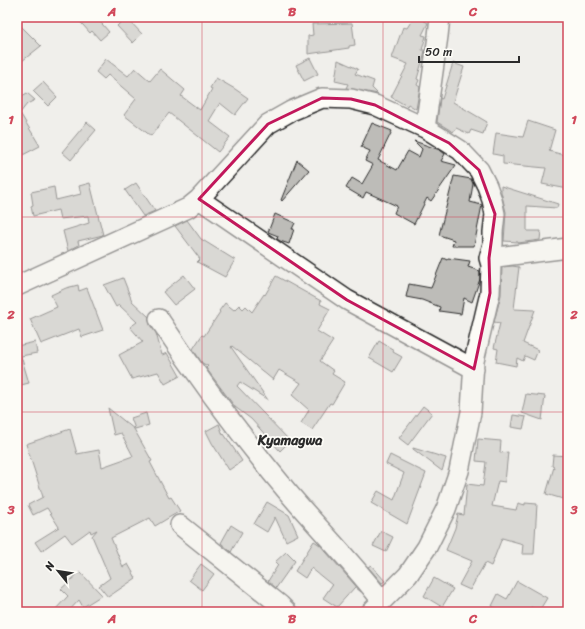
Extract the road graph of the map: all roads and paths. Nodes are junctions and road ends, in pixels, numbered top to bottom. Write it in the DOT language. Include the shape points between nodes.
graph roads {
  1 [pos="440,17"];
  2 [pos="425,128"];
  3 [pos="199,199"];
  4 [pos="568,248"];
  5 [pos="489,258"];
  6 [pos="17,286"];
  7 [pos="159,319"];
  8 [pos="474,369"];
  9 [pos="180,525"];
  10 [pos="377,606"];
  11 [pos="287,612"];
  1 -- 2 [label="street"];
  2 -- 3 [label="street" via="375,105 351,99 322,98 268,124"];
  2 -- 5 [label="street" via="460,150 479,170 495,214 492,232 494,244"];
  3 -- 6 [label="street" via="182,211"];
  3 -- 8 [label="street" via="347,300"];
  4 -- 5 [label="street"];
  5 -- 8 [label="street" via="490,293"];
  7 -- 10 [label="street" via="192,369 243,436 287,491 360,573"];
  8 -- 10 [label="street" via="471,412 459,471 446,509 411,570"];
  9 -- 11 [label="street"];
}
